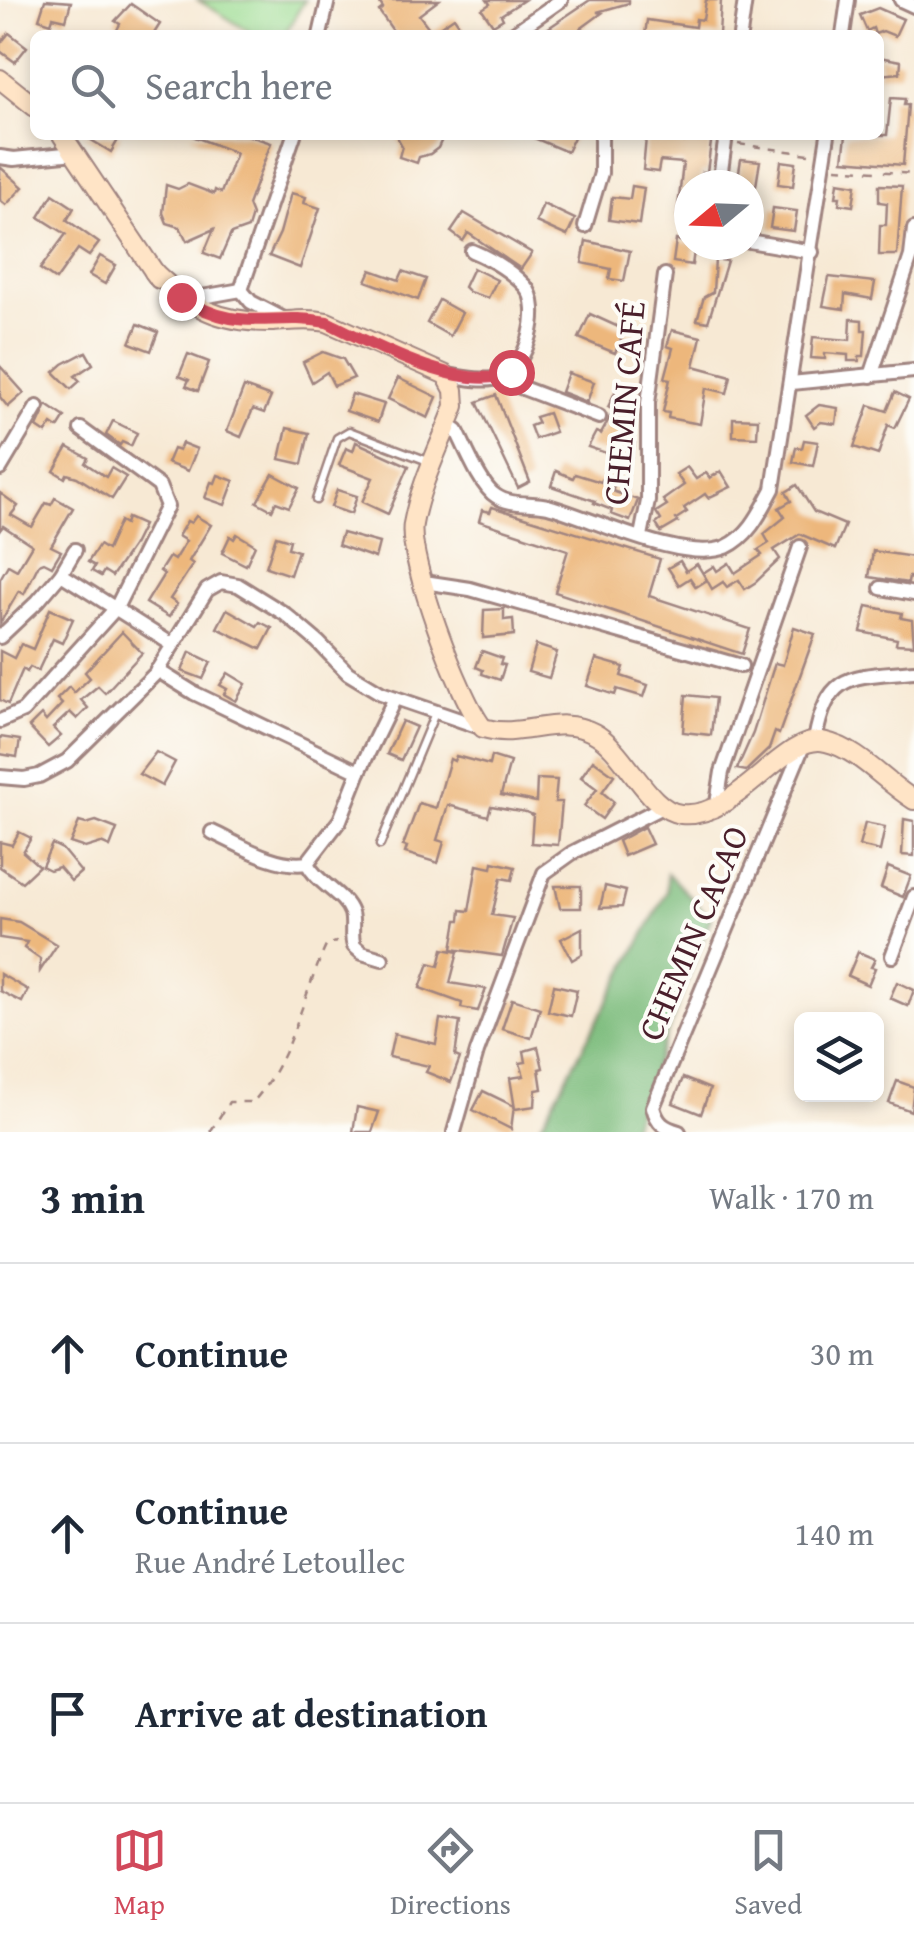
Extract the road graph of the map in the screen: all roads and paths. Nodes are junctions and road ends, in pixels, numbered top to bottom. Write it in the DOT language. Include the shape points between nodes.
graph roads {
  1 [pos="328,0"];
  2 [pos="561,0"];
  3 [pos="745,0"];
  4 [pos="848,0"];
  5 [pos="902,0"];
  6 [pos="914,6"];
  7 [pos="321,30"];
  8 [pos="518,30"];
  9 [pos="741,30"];
  10 [pos="844,30"];
  11 [pos="0,79"];
  12 [pos="30,103"];
  13 [pos="66,140"];
  14 [pos="292,140"];
  15 [pos="601,140"];
  16 [pos="726,140"];
  17 [pos="734,140"];
  18 [pos="827,140"];
  19 [pos="75,153"];
  20 [pos="0,156"];
  21 [pos="824,162"];
  22 [pos="722,170"];
  23 [pos="914,174"];
  24 [pos="585,226"];
  25 [pos="914,229"];
  26 [pos="764,244"];
  27 [pos="472,251"];
  28 [pos="812,252"];
  29 [pos="154,272"];
  30 [pos="665,275"];
  31 [pos="241,290"];
  32 [pos="216,294"];
  33 [pos="181,297"];
  34 [pos="251,302"];
  35 [pos="288,321"];
  36 [pos="224,322"];
  37 [pos="914,371"];
  38 [pos="446,375"];
  39 [pos="871,376"];
  40 [pos="499,378"];
  41 [pos="792,383"];
  42 [pos="37,407"];
  43 [pos="598,417"];
  44 [pos="448,425"];
  45 [pos="81,429"];
  46 [pos="434,463"];
  47 [pos="0,469"];
  48 [pos="316,500"];
  49 [pos="640,536"];
  50 [pos="800,546"];
  51 [pos="75,550"];
  52 [pos="61,574"];
  53 [pos="424,582"];
  54 [pos="882,588"];
  55 [pos="914,594"];
  56 [pos="116,608"];
  57 [pos="0,637"];
  58 [pos="173,645"];
  59 [pos="741,666"];
  60 [pos="157,670"];
  61 [pos="914,671"];
  62 [pos="395,698"];
  63 [pos="436,710"];
  64 [pos="0,720"];
  65 [pos="483,728"];
  66 [pos="809,743"];
  67 [pos="358,772"];
  68 [pos="0,777"];
  69 [pos="914,800"];
  70 [pos="662,806"];
  71 [pos="716,809"];
  72 [pos="212,832"];
  73 [pos="380,845"];
  74 [pos="307,862"];
  75 [pos="914,897"];
  76 [pos="351,934"];
  77 [pos="892,956"];
  78 [pos="382,958"];
  79 [pos="210,1132"];
  80 [pos="454,1132"];
  81 [pos="679,1132"];
  1 -- 7 [label="street"];
  2 -- 8 [label="street"];
  3 -- 9 [label="street"];
  4 -- 10 [label="street"];
  5 -- 6 [label="street"];
  11 -- 12 [label="main road"];
  13 -- 19 [label="main road"];
  14 -- 31 [label="street"];
  15 -- 24 [label="street" via="600,173"];
  16 -- 22 [label="street"];
  17 -- 21 [label="path"];
  18 -- 21 [label="street, CHEMIN CAFÉ"];
  19 -- 20 [label="street"];
  19 -- 29 [label="main road"];
  21 -- 23 [label="path"];
  21 -- 28 [label="street, CHEMIN CAFÉ"];
  25 -- 39 [label="street"];
  26 -- 28 [label="street"];
  27 -- 40 [label="street" via="527,287 533,305 520,360"];
  28 -- 41 [label="street, CHEMIN CAFÉ"];
  29 -- 33 [label="main road"];
  29 -- 36 [label="main road" via="194,318"];
  30 -- 49 [label="street, CHEMIN CAFÉ"];
  31 -- 32 [label="street"];
  31 -- 34 [label="street"];
  32 -- 33 [label="street"];
  32 -- 36 [label="street"];
  33 -- 36 [label="main road"];
  34 -- 35 [label="street"];
  34 -- 36 [label="street" via="250,313"];
  35 -- 36 [label="main road" via="252,333"];
  35 -- 38 [label="main road" via="327,322"];
  37 -- 39 [label="street"];
  38 -- 40 [label="street"];
  38 -- 44 [label="main road" via="454,390"];
  39 -- 41 [label="street"];
  40 -- 43 [label="street"];
  41 -- 49 [label="street, CHEMIN CAFÉ" via="773,489 750,529 707,551"];
  42 -- 47 [label="street"];
  44 -- 46 [label="main road"];
  44 -- 49 [label="street, CHEMIN CAFÉ" via="494,496"];
  45 -- 56 [label="street" via="166,497 165,515"];
  46 -- 48 [label="lane" via="342,432"];
  46 -- 53 [label="main road" via="412,525"];
  50 -- 71 [label="street" via="722,772"];
  51 -- 52 [label="street"];
  52 -- 56 [label="street"];
  52 -- 57 [label="street"];
  53 -- 59 [label="street" via="470,589"];
  53 -- 65 [label="main road" via="461,692"];
  54 -- 55 [label="street"];
  56 -- 58 [label="street"];
  56 -- 64 [label="street" via="23,711"];
  58 -- 60 [label="street"];
  58 -- 62 [label="street" via="207,590 229,582 285,614 348,674"];
  60 -- 67 [label="street"];
  60 -- 68 [label="street" via="67,761 40,776"];
  61 -- 66 [label="street" via="835,686"];
  62 -- 63 [label="street"];
  62 -- 67 [label="street"];
  63 -- 65 [label="street"];
  63 -- 73 [label="lane"];
  65 -- 70 [label="main road" via="522,733 562,724 592,732"];
  66 -- 69 [label="main road" via="828,742 851,753"];
  66 -- 71 [label="main road"];
  66 -- 81 [label="street, CHEMIN CACAO" via="653,1107 656,1120"];
  67 -- 74 [label="street" via="340,820"];
  70 -- 71 [label="main road" via="677,814"];
  70 -- 80 [label="street" via="544,873"];
  72 -- 74 [label="street" via="274,859"];
  74 -- 76 [label="street" via="351,912"];
  75 -- 77 [label="street"];
  76 -- 78 [label="street" via="362,954"];
  76 -- 79 [label="path" via="327,944 260,1094 252,1102 228,1102"];
}
